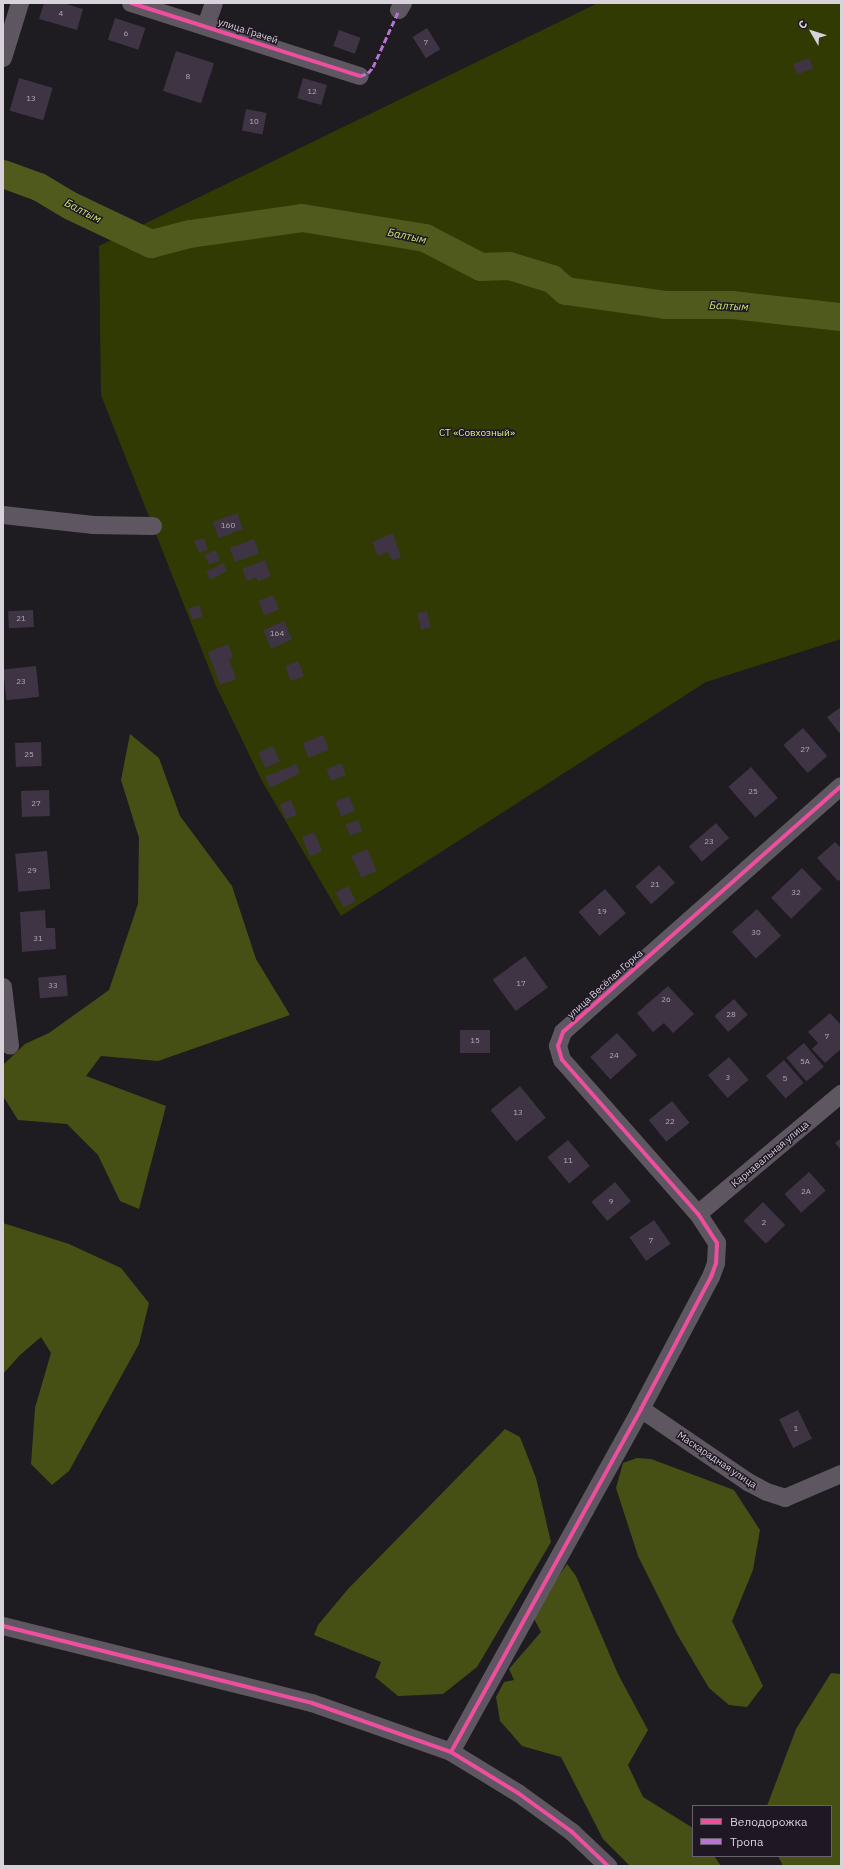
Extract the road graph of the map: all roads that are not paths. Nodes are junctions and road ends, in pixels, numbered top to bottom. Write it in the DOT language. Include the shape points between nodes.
graph roads {
  1 [pos="20,3"];
  2 [pos="131,3"];
  3 [pos="214,3"];
  4 [pos="206,26"];
  5 [pos="3,58"];
  6 [pos="360,76"];
  7 [pos="3,515"];
  8 [pos="153,526"];
  9 [pos="841,786"];
  10 [pos="3,987"];
  11 [pos="10,1046"];
  12 [pos="841,1094"];
  13 [pos="698,1214"];
  14 [pos="641,1409"];
  15 [pos="841,1474"];
  16 [pos="3,1626"];
  17 [pos="451,1752"];
  18 [pos="608,1866"];
  1 -- 5 [label="street"];
  2 -- 4 [label="street, улица Грачей"];
  3 -- 4 [label="street"];
  4 -- 6 [label="street, улица Грачей"];
  7 -- 8 [label="street" via="93,525"];
  9 -- 13 [label="street, улица Весёлая Горка" via="563,1032 558,1046 562,1060"];
  10 -- 11 [label="street"];
  12 -- 13 [label="street, Карнавальная улица"];
  13 -- 14 [label="street, улица Весёлая Горка" via="717,1243 716,1262 711,1277"];
  14 -- 15 [label="street, Маскарадная улица" via="748,1482 785,1498"];
  14 -- 17 [label="street"];
  16 -- 17 [label="street" via="312,1703"];
  17 -- 18 [label="street" via="518,1793 572,1832"];
}
